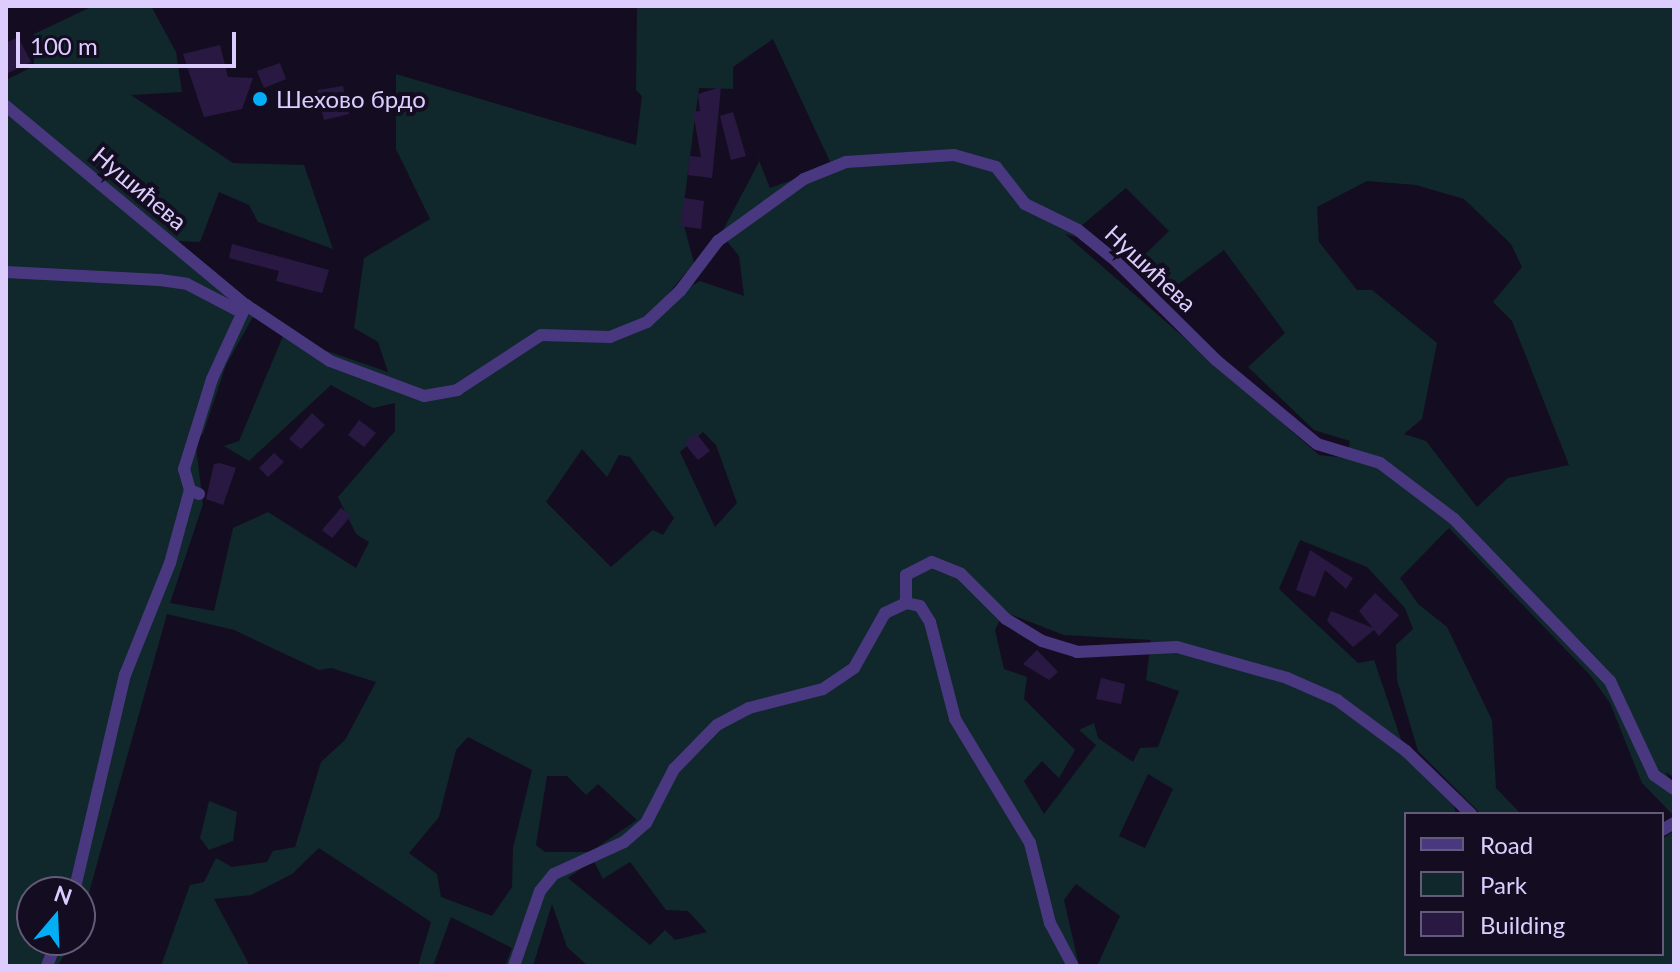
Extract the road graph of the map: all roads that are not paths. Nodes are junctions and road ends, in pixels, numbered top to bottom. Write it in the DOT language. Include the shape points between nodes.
graph roads {
  1 [pos="6,106"];
  2 [pos="6,272"];
  3 [pos="246,305"];
  4 [pos="906,603"];
  5 [pos="1674,789"];
  6 [pos="1469,812"];
  7 [pos="78,876"];
  8 [pos="514,966"];
  9 [pos="1073,966"];
  1 -- 3 [label="street, Нушићева"];
  2 -- 3 [label="street" via="160,280 187,284 235,309"];
  3 -- 5 [label="street, Нушићева" via="330,361 413,394 439,395 457,390 541,335 610,337 647,322 680,291 718,241 804,179 846,162 954,155 983,163 1005,175 1025,204 1078,230 1116,261 1216,360 1317,444 1380,463 1454,519 1610,681 1654,775"];
  3 -- 7 [label="street" via="195,429 184,469 195,492 125,675"];
  4 -- 6 [label="street" via="906,575 932,562 961,574 1006,619 1042,641 1077,652 1177,647 1287,678 1337,700 1406,751"];
  4 -- 8 [label="street" via="885,613 854,668 823,689 749,708 717,725 674,769 646,823 624,842 554,874 540,891"];
  4 -- 9 [label="street" via="920,606 930,622 955,719 1030,843 1050,923"];
}
